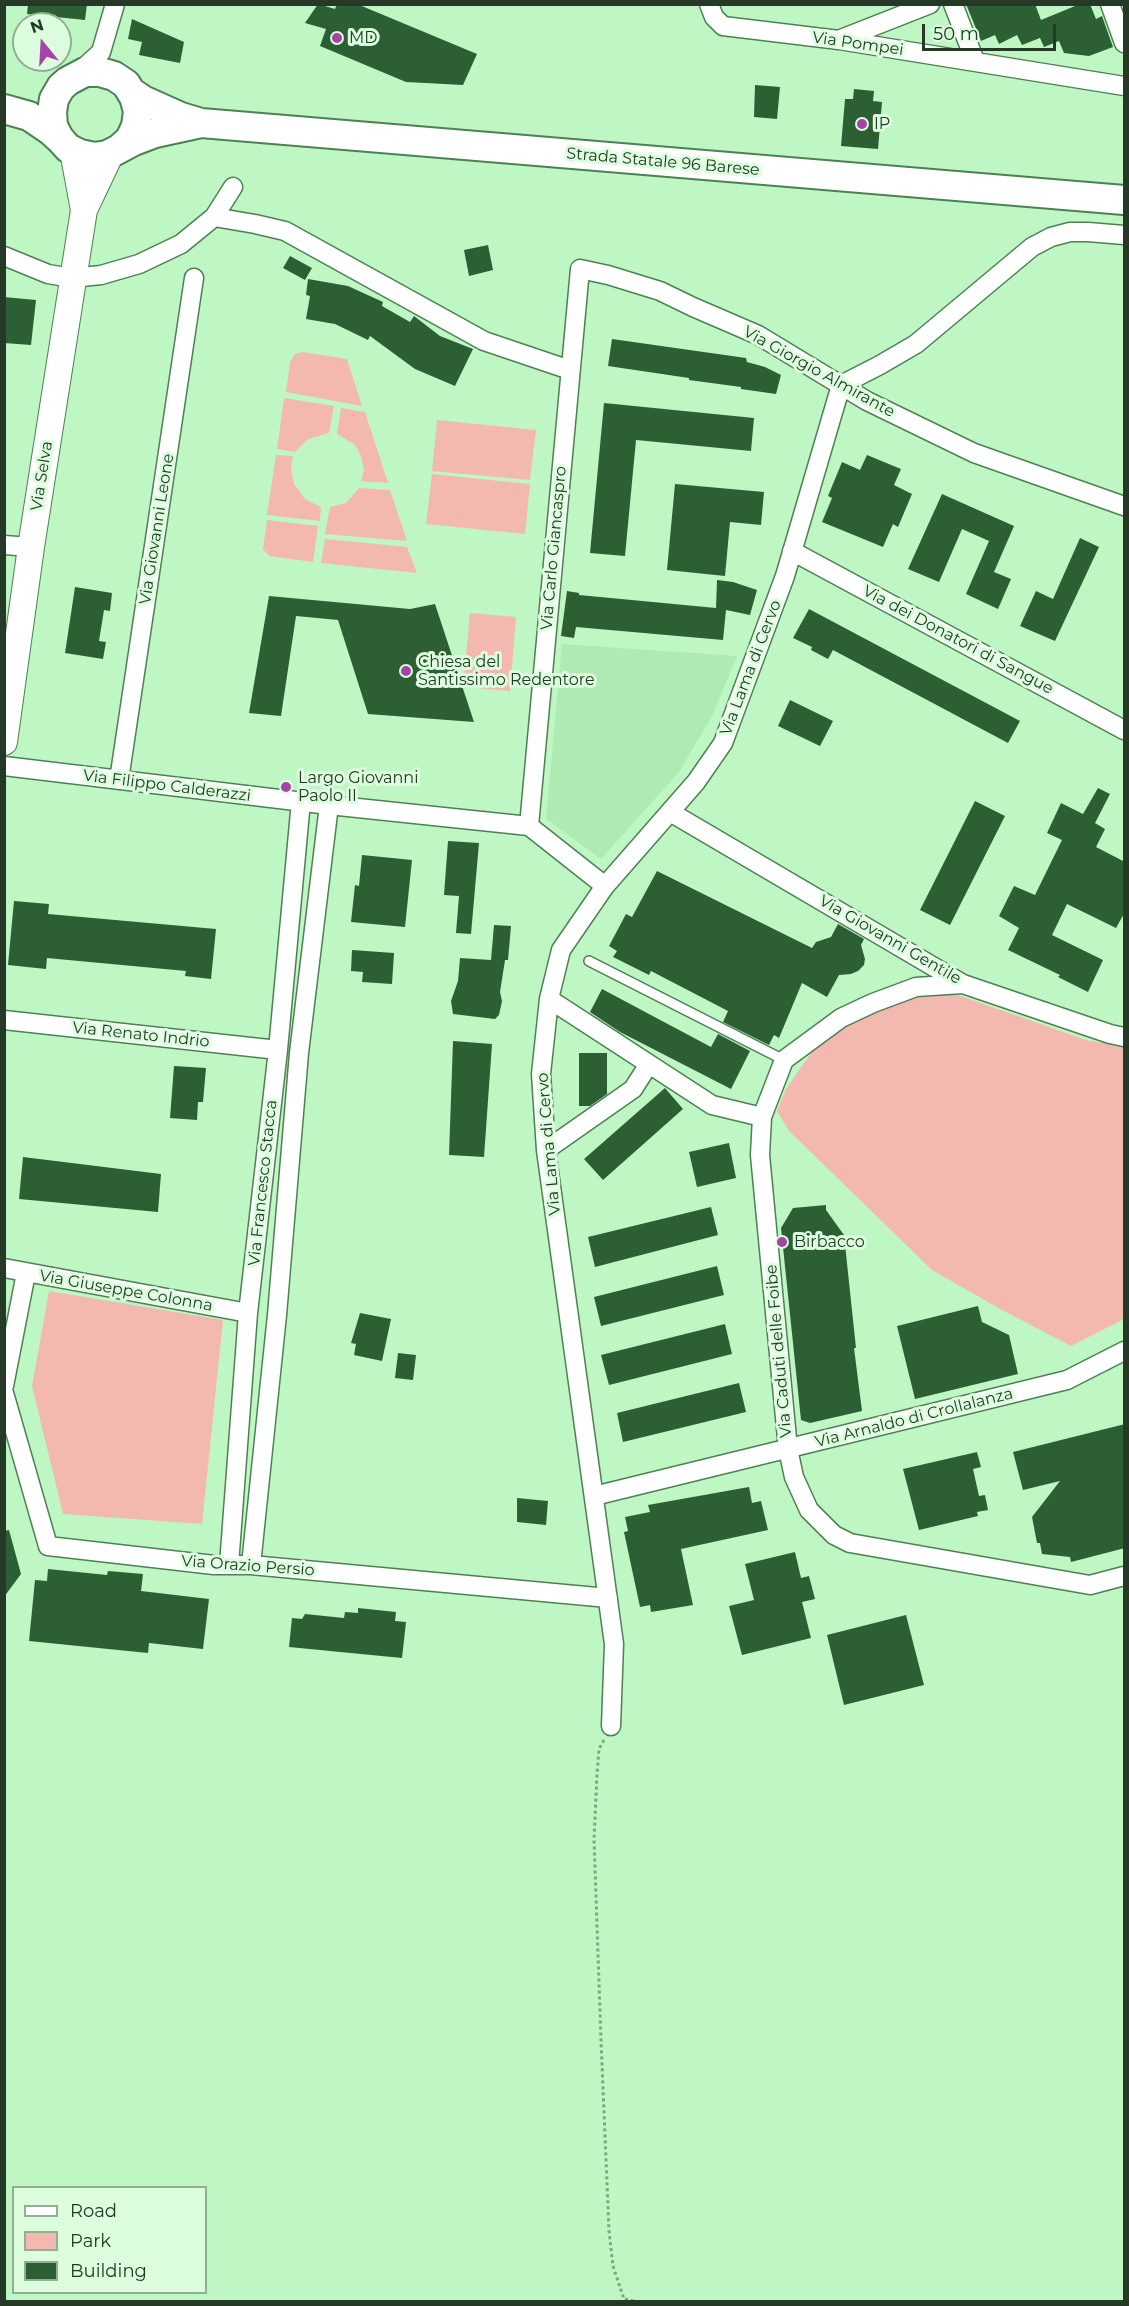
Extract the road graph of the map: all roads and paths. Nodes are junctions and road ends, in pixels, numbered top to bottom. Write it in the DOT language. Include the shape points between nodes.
graph roads {
  1 [pos="710,4"];
  2 [pos="930,4"];
  3 [pos="953,4"];
  4 [pos="1110,4"];
  5 [pos="114,11"];
  6 [pos="839,40"];
  7 [pos="1125,43"];
  8 [pos="975,62"];
  9 [pos="65,84"];
  10 [pos="1125,86"];
  11 [pos="130,90"];
  12 [pos="4,102"];
  13 [pos="4,109"];
  14 [pos="201,123"];
  15 [pos="67,145"];
  16 [pos="115,151"];
  17 [pos="233,187"];
  18 [pos="1125,200"];
  19 [pos="84,210"];
  20 [pos="214,217"];
  21 [pos="1125,235"];
  22 [pos="4,256"];
  23 [pos="580,269"];
  24 [pos="72,278"];
  25 [pos="194,278"];
  26 [pos="570,370"];
  27 [pos="841,385"];
  28 [pos="1125,506"];
  29 [pos="4,544"];
  30 [pos="31,547"];
  31 [pos="792,551"];
  32 [pos="1125,730"];
  33 [pos="4,742"];
  34 [pos="4,766"];
  35 [pos="119,780"];
  36 [pos="301,801"];
  37 [pos="329,805"];
  38 [pos="670,812"];
  39 [pos="529,826"];
  40 [pos="605,886"];
  41 [pos="589,961"];
  42 [pos="963,984"];
  43 [pos="549,999"];
  44 [pos="4,1020"];
  45 [pos="1125,1037"];
  46 [pos="278,1050"];
  47 [pos="784,1060"];
  48 [pos="649,1064"];
  49 [pos="762,1117"];
  50 [pos="546,1150"];
  51 [pos="4,1268"];
  52 [pos="26,1273"];
  53 [pos="248,1313"];
  54 [pos="1125,1351"];
  55 [pos="4,1386"];
  56 [pos="4,1393"];
  57 [pos="788,1449"];
  58 [pos="594,1496"];
  59 [pos="229,1565"];
  60 [pos="251,1565"];
  61 [pos="1125,1576"];
  62 [pos="608,1598"];
  63 [pos="611,1726"];
  64 [pos="625,2300"];
  65 [pos="638,2301"];
  1 -- 6 [label="street, Via Pompei" via="714,17 723,26"];
  2 -- 6 [label="street"];
  3 -- 8 [label="street"];
  4 -- 7 [label="street"];
  5 -- 9 [label="street" via="101,52"];
  5 -- 11 [label="street" via="113,52"];
  6 -- 8 [label="street, Via Pompei"];
  8 -- 10 [label="street, Via Pompei"];
  9 -- 11 [label="main road, Strada Statale 96 Barese" via="85,72 100,72 114,76"];
  9 -- 12 [label="main road, Strada Statale 96 Barese" via="28,100"];
  9 -- 15 [label="main road" via="54,99 52,112 53,126"];
  11 -- 14 [label="main road, Strada Statale 96 Barese" via="143,100"];
  11 -- 16 [label="main road" via="138,111 136,126 130,139"];
  13 -- 15 [label="main road, Strada Statale 96 Barese" via="30,116"];
  14 -- 16 [label="main road, Strada Statale 96 Barese" via="155,133"];
  14 -- 18 [label="main road, Strada Statale 96 Barese"];
  15 -- 16 [label="main road, Strada Statale 96 Barese" via="94,157"];
  15 -- 19 [label="street"];
  16 -- 19 [label="street"];
  17 -- 20 [label="street"];
  19 -- 24 [label="street, Via Selva"];
  20 -- 24 [label="street" via="181,244 139,264"];
  20 -- 26 [label="street" via="285,231 484,341"];
  21 -- 27 [label="street" via="1070,232 1042,242 916,344"];
  22 -- 24 [label="street" via="48,274"];
  23 -- 26 [label="street, Via Carlo Giancaspro"];
  23 -- 27 [label="street, Via Giorgio Almirante" via="660,291 758,334"];
  24 -- 30 [label="street, Via Selva"];
  25 -- 35 [label="street, Via Giovanni Leone"];
  26 -- 39 [label="street, Via Carlo Giancaspro"];
  27 -- 28 [label="street, Via Giorgio Almirante" via="974,453"];
  27 -- 31 [label="street, Via Lama di Cervo"];
  29 -- 30 [label="street"];
  30 -- 33 [label="street, Via Selva"];
  31 -- 32 [label="street, Via dei Donatori di Sangue"];
  31 -- 38 [label="street, Via Lama di Cervo" via="723,743"];
  34 -- 35 [label="street, Via Filippo Calderazzi"];
  35 -- 36 [label="street, Via Filippo Calderazzi"];
  36 -- 37 [label="street, Via Filippo Calderazzi"];
  36 -- 46 [label="street, Via Francesco Stacca"];
  37 -- 39 [label="street"];
  37 -- 60 [label="street, Via Francesco Stacca" via="299,1053"];
  38 -- 40 [label="street, Via Lama di Cervo"];
  38 -- 42 [label="street, Via Giovanni Gentile"];
  39 -- 40 [label="street"];
  40 -- 43 [label="street, Via Lama di Cervo" via="561,950"];
  41 -- 47 [label="lane"];
  42 -- 45 [label="street, Via Giovanni Gentile"];
  42 -- 47 [label="street" via="916,987 873,1003 841,1018"];
  43 -- 48 [label="street"];
  43 -- 50 [label="street, Via Lama di Cervo" via="541,1074"];
  44 -- 46 [label="street, Via Renato Indrio"];
  46 -- 53 [label="street, Via Francesco Stacca"];
  47 -- 49 [label="street, Via Caduti delle Foibe"];
  48 -- 49 [label="street" via="712,1105"];
  48 -- 50 [label="street" via="633,1089"];
  49 -- 57 [label="street, Via Caduti delle Foibe" via="760,1155"];
  50 -- 58 [label="street, Via Lama di Cervo"];
  51 -- 52 [label="street, Via Giuseppe Colonna"];
  52 -- 53 [label="street, Via Giuseppe Colonna"];
  52 -- 55 [label="street"];
  53 -- 59 [label="street, Via Francesco Stacca"];
  54 -- 57 [label="street, Via Arnaldo di Crollalanza" via="1067,1380"];
  56 -- 59 [label="street, Via Orazio Persio" via="48,1546"];
  57 -- 58 [label="street, Via Arnaldo di Crollalanza"];
  57 -- 61 [label="street, Via Caduti delle Foibe" via="809,1510 834,1535 850,1543 1090,1585"];
  58 -- 62 [label="street, Via Lama di Cervo"];
  59 -- 60 [label="street, Via Orazio Persio"];
  60 -- 62 [label="street, Via Orazio Persio"];
  62 -- 63 [label="street, Via Lama di Cervo" via="614,1644"];
  63 -- 64 [label="path" via="599,1749 594,1839 609,2232"];
  64 -- 65 [label="path"];
}
